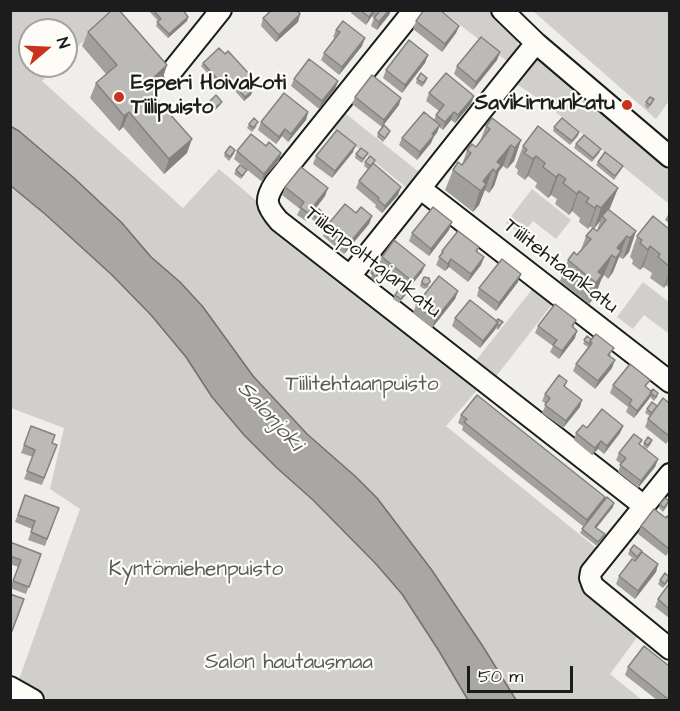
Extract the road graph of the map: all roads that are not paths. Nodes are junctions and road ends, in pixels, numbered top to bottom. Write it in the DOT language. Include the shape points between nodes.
graph roads {
  1 [pos="221,10"];
  2 [pos="414,10"];
  3 [pos="502,10"];
  4 [pos="536,43"];
  5 [pos="172,71"];
  6 [pos="669,157"];
  7 [pos="421,189"];
  8 [pos="350,276"];
  9 [pos="669,382"];
  10 [pos="669,474"];
  11 [pos="644,506"];
  12 [pos="669,649"];
  13 [pos="10,687"];
  14 [pos="33,700"];
  1 -- 5 [label="street"];
  2 -- 8 [label="street, Tiilenpolttajankatu" via="275,183 267,201 279,221"];
  3 -- 4 [label="street"];
  4 -- 6 [label="street"];
  4 -- 7 [label="street"];
  7 -- 8 [label="street"];
  7 -- 9 [label="street, Tiilitehtaankatu"];
  8 -- 11 [label="street, Tiilenpolttajankatu"];
  10 -- 11 [label="street"];
  11 -- 12 [label="street" via="590,578 593,586"];
  13 -- 14 [label="street"];
}
